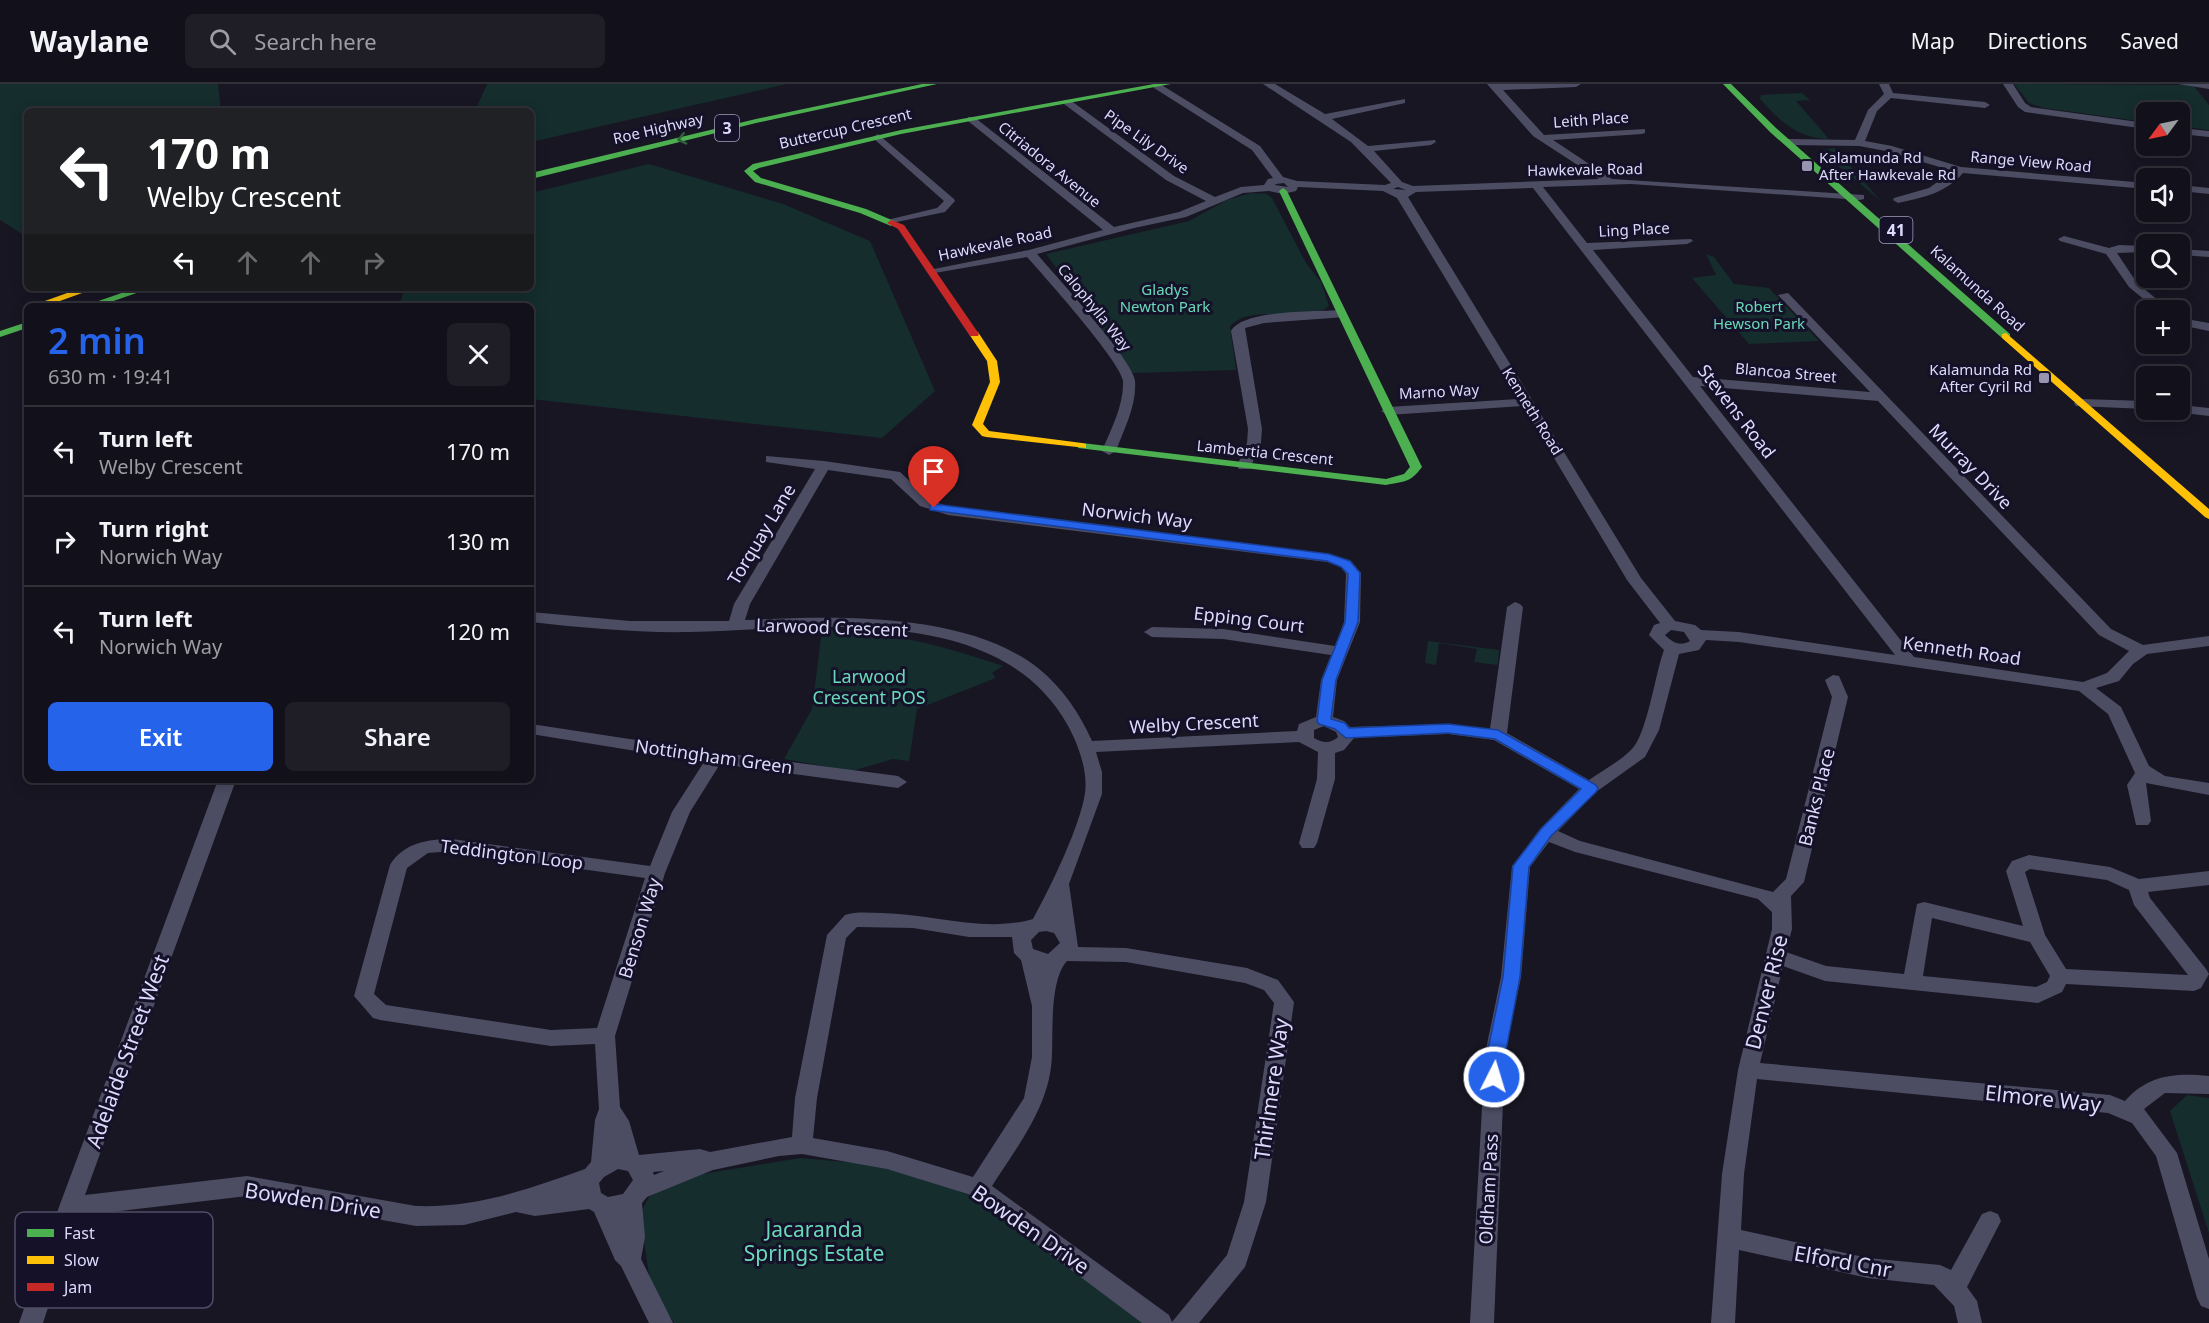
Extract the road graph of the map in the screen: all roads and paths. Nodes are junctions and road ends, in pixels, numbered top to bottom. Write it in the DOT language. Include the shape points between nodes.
graph roads {
  1 [pos="875,84"];
  2 [pos="933,84"];
  3 [pos="948,84"];
  4 [pos="1268,84"];
  5 [pos="1576,84"];
  6 [pos="1727,84"];
  7 [pos="1740,84"];
  8 [pos="1884,84"];
  9 [pos="2008,84"];
  10 [pos="2183,84"];
  11 [pos="1162,85"];
  12 [pos="1493,86"];
  13 [pos="2209,86"];
  14 [pos="1889,95"];
  15 [pos="1402,101"];
  16 [pos="1067,102"];
  17 [pos="1985,105"];
  18 [pos="1326,117"];
  19 [pos="971,119"];
  20 [pos="2136,125"];
  21 [pos="1642,131"];
  22 [pos="708,132"];
  23 [pos="2190,132"];
  24 [pos="2209,134"];
  25 [pos="878,137"];
  26 [pos="1542,138"];
  27 [pos="1431,142"];
  28 [pos="1796,144"];
  29 [pos="1858,144"];
  30 [pos="1368,149"];
  31 [pos="534,161"];
  32 [pos="1960,170"];
  33 [pos="534,175"];
  34 [pos="1608,180"];
  35 [pos="1279,185"];
  36 [pos="1536,185"];
  37 [pos="2136,185"];
  38 [pos="1404,189"];
  39 [pos="2190,189"];
  40 [pos="2209,190"];
  41 [pos="1851,194"];
  42 [pos="1208,199"];
  43 [pos="1898,200"];
  44 [pos="891,222"];
  45 [pos="1108,228"];
  46 [pos="2064,239"];
  47 [pos="1687,241"];
  48 [pos="1584,247"];
  49 [pos="2136,249"];
  50 [pos="2110,252"];
  51 [pos="1030,253"];
  52 [pos="2190,253"];
  53 [pos="2209,254"];
  54 [pos="933,272"];
  55 [pos="82,291"];
  56 [pos="136,291"];
  57 [pos="1784,295"];
  58 [pos="2152,300"];
  59 [pos="45,303"];
  60 [pos="98,303"];
  61 [pos="1341,314"];
  62 [pos="2190,324"];
  63 [pos="24,326"];
  64 [pos="2209,327"];
  65 [pos="0,334"];
  66 [pos="1690,381"];
  67 [pos="1879,397"];
  68 [pos="1529,402"];
  69 [pos="2136,406"];
  70 [pos="2092,407"];
  71 [pos="2190,410"];
  72 [pos="1388,411"];
  73 [pos="2209,412"];
  74 [pos="1109,451"];
  75 [pos="771,459"];
  76 [pos="824,465"];
  77 [pos="1244,466"];
  78 [pos="2209,503"];
  79 [pos="2209,515"];
  80 [pos="1515,607"];
  81 [pos="534,617"];
  82 [pos="736,624"];
  83 [pos="1670,625"];
  84 [pos="1152,632"];
  85 [pos="1697,636"];
  86 [pos="2209,641"];
  87 [pos="1673,647"];
  88 [pos="2141,651"];
  89 [pos="1341,652"];
  90 [pos="1908,661"];
  91 [pos="1833,680"];
  92 [pos="2084,687"];
  93 [pos="1324,721"];
  94 [pos="534,729"];
  95 [pos="1346,733"];
  96 [pos="1498,735"];
  97 [pos="1304,736"];
  98 [pos="1085,747"];
  99 [pos="1327,749"];
  100 [pos="715,758"];
  101 [pos="2150,776"];
  102 [pos="898,782"];
  103 [pos="226,783"];
  104 [pos="1590,789"];
  105 [pos="2209,789"];
  106 [pos="2142,821"];
  107 [pos="1546,832"];
  108 [pos="1308,843"];
  109 [pos="656,873"];
  110 [pos="2209,878"];
  111 [pos="1060,885"];
  112 [pos="2137,886"];
  113 [pos="1781,910"];
  114 [pos="2036,936"];
  115 [pos="1029,940"];
  116 [pos="1064,945"];
  117 [pos="1776,956"];
  118 [pos="2060,975"];
  119 [pos="1912,982"];
  120 [pos="1042,1006"];
  121 [pos="605,1036"];
  122 [pos="1748,1070"];
  123 [pos="2209,1085"];
  124 [pos="610,1109"];
  125 [pos="2128,1112"];
  126 [pos="802,1145"];
  127 [pos="711,1161"];
  128 [pos="634,1162"];
  129 [pos="596,1171"];
  130 [pos="978,1188"];
  131 [pos="636,1195"];
  132 [pos="597,1203"];
  133 [pos="520,1204"];
  134 [pos="70,1207"];
  135 [pos="68,1212"];
  136 [pos="1990,1221"];
  137 [pos="1729,1238"];
  138 [pos="629,1259"];
  139 [pos="1953,1289"];
  140 [pos="2209,1298"];
  141 [pos="36,1308"];
  142 [pos="31,1323"];
  143 [pos="661,1323"];
  144 [pos="1161,1323"];
  145 [pos="1184,1323"];
  146 [pos="1482,1323"];
  147 [pos="1723,1323"];
  148 [pos="1970,1323"];
  1 -- 31 [label="main road, Roe Highway / 3"];
  2 -- 22 [label="main road, Roe Highway / 3"];
  3 -- 22 [label="main road"];
  4 -- 18 [label="street"];
  5 -- 12 [label="street"];
  6 -- 28 [label="main road, Kalamunda Road / 41"];
  7 -- 28 [label="main road, Kalamunda Road / 41"];
  8 -- 14 [label="street"];
  9 -- 20 [label="street" via="2020,105 2028,110"];
  10 -- 13 [label="street"];
  11 -- 16 [label="main road, Buttercup Crescent"];
  11 -- 35 [label="street" via="1256,148"];
  12 -- 26 [label="street"];
  14 -- 17 [label="street"];
  14 -- 29 [label="street" via="1873,110"];
  15 -- 18 [label="street"];
  16 -- 19 [label="main road, Buttercup Crescent"];
  16 -- 42 [label="street, Pipe Lily Drive" via="1170,177"];
  18 -- 30 [label="street"];
  19 -- 25 [label="main road, Buttercup Crescent"];
  19 -- 45 [label="street, Citriadora Avenue"];
  21 -- 26 [label="street, Leith Place"];
  22 -- 33 [label="main road, Roe Highway / 3, one-way"];
  23 -- 24 [label="street"];
  25 -- 44 [label="street" via="950,201 941,210"];
  25 -- 44 [label="main road, Buttercup Crescent" via="748,171 758,180"];
  26 -- 34 [label="street"];
  27 -- 30 [label="street"];
  28 -- 29 [label="street, Range View Road"];
  28 -- 41 [label="main road, Kalamunda Road / 41"];
  29 -- 32 [label="street, Range View Road" via="1888,148"];
  30 -- 38 [label="street"];
  32 -- 37 [label="street, Range View Road"];
  32 -- 43 [label="street" via="1935,189"];
  34 -- 36 [label="street, Hawkevale Road"];
  34 -- 41 [label="street, Hawkevale Road" via="1795,194"];
  35 -- 38 [label="street, Hawkevale Road"];
  35 -- 42 [label="street, Hawkevale Road"];
  35 -- 61 [label="main road, Lambertia Crescent"];
  36 -- 38 [label="street, Hawkevale Road"];
  36 -- 48 [label="street, Stevens Road"];
  38 -- 68 [label="street, Kenneth Road" via="1474,321 1483,327"];
  39 -- 40 [label="street"];
  41 -- 70 [label="main road, Kalamunda Road / 41"];
  42 -- 45 [label="street, Hawkevale Road" via="1182,215"];
  44 -- 54 [label="main road, Buttercup Crescent" via="907,233"];
  45 -- 51 [label="street, Hawkevale Road"];
  46 -- 50 [label="street"];
  47 -- 48 [label="street, Ling Place"];
  48 -- 66 [label="street, Stevens Road"];
  49 -- 50 [label="street"];
  50 -- 58 [label="street" via="2133,285"];
  51 -- 54 [label="street, Hawkevale Road"];
  51 -- 74 [label="street, Calophylla Way" via="1102,339 1129,378 1128,400"];
  52 -- 53 [label="street"];
  54 -- 74 [label="main road, Lambertia Crescent" via="992,361 994,382 977,420 981,430 993,437"];
  55 -- 59 [label="main road"];
  56 -- 60 [label="main road"];
  57 -- 67 [label="street, Murray Drive"];
  61 -- 72 [label="main road, Lambertia Crescent"];
  61 -- 77 [label="street" via="1263,319 1240,326 1237,331 1255,429 1254,444"];
  62 -- 64 [label="street"];
  63 -- 65 [label="main road"];
  66 -- 67 [label="street, Blancoa Street"];
  66 -- 90 [label="street, Stevens Road"];
  67 -- 88 [label="street, Murray Drive" via="2105,632"];
  68 -- 72 [label="street, Marno Way"];
  68 -- 83 [label="street, Kenneth Road" via="1635,580"];
  69 -- 70 [label="street"];
  70 -- 78 [label="main road, Kalamunda Road / 41"];
  70 -- 79 [label="main road, Kalamunda Road / 41"];
  71 -- 73 [label="street"];
  72 -- 77 [label="main road, Lambertia Crescent" via="1416,467 1408,477 1386,482"];
  74 -- 77 [label="main road, Lambertia Crescent"];
  75 -- 76 [label="street, Norwich Way"];
  76 -- 82 [label="street, Torquay Lane" via="742,604"];
  76 -- 89 [label="street, Norwich Way" via="895,475 925,503 948,511 1329,558 1346,564 1354,573 1352,622"];
  80 -- 96 [label="street"];
  81 -- 82 [label="street, Larwood Crescent" via="657,627"];
  82 -- 98 [label="street, Larwood Crescent" via="897,626 948,635 986,648 1027,668 1043,681 1078,727"];
  83 -- 85 [label="street" via="1689,628"];
  83 -- 87 [label="street" via="1660,628 1657,634 1662,642"];
  84 -- 89 [label="street, Epping Court" via="1181,631"];
  85 -- 87 [label="street" via="1695,646"];
  85 -- 90 [label="street, Kenneth Road" via="1739,637"];
  86 -- 88 [label="street, Kenneth Road"];
  87 -- 104 [label="street, Oldham Pass" via="1651,730 1639,753"];
  88 -- 92 [label="street, Kenneth Road" via="2127,660 2113,678"];
  89 -- 93 [label="street, Norwich Way" via="1326,692"];
  90 -- 92 [label="street, Kenneth Road"];
  91 -- 113 [label="street, Banks Place" via="1840,697 1795,882 1782,893"];
  92 -- 101 [label="street" via="2115,711 2137,763"];
  93 -- 95 [label="street" via="1340,726"];
  93 -- 97 [label="street" via="1308,725"];
  94 -- 100 [label="street, Nottingham Green"];
  95 -- 96 [label="street" via="1448,729"];
  95 -- 99 [label="street" via="1342,744"];
  96 -- 104 [label="street"];
  97 -- 98 [label="street, Welby Crescent"];
  97 -- 99 [label="street" via="1310,744"];
  98 -- 111 [label="street, Larwood Crescent" via="1094,791"];
  99 -- 108 [label="street" via="1326,779"];
  100 -- 102 [label="street, Nottingham Green"];
  100 -- 109 [label="street, Benson Way" via="681,812"];
  101 -- 105 [label="street"];
  101 -- 106 [label="street" via="2140,778 2136,785"];
  103 -- 134 [label="street, Adelaide Street West"];
  104 -- 107 [label="street, Oldham Pass"];
  107 -- 113 [label="street, Denver Rise" via="1575,846 1764,894"];
  107 -- 146 [label="street, Oldham Pass" via="1521,866 1511,977 1495,1054"];
  109 -- 121 [label="street, Benson Way"];
  109 -- 121 [label="street, Teddington Loop" via="452,845 426,845 399,865 364,996 380,1012 551,1038"];
  110 -- 112 [label="street"];
  111 -- 115 [label="street"];
  111 -- 116 [label="street"];
  112 -- 114 [label="street" via="2110,874 2029,862 2019,866 2015,871"];
  112 -- 118 [label="street" via="2141,900 2199,974 2194,983"];
  113 -- 117 [label="street, Denver Rise" via="1782,929"];
  114 -- 118 [label="street"];
  114 -- 119 [label="street" via="1924,909"];
  115 -- 116 [label="street" via="1053,925"];
  115 -- 116 [label="street" via="1042,961"];
  115 -- 120 [label="street"];
  115 -- 126 [label="street" via="979,936 969,930 913,921 852,920 837,935 806,1098"];
  116 -- 120 [label="street" via="1050,974"];
  116 -- 145 [label="street, Thirlmere Way" via="1247,976 1271,985 1284,1002 1255,1202 1237,1260"];
  117 -- 119 [label="street" via="1825,973"];
  117 -- 122 [label="street, Denver Rise"];
  118 -- 119 [label="street" via="2055,987 2038,995"];
  120 -- 130 [label="street" via="1042,1057 1034,1099"];
  121 -- 124 [label="street, Benson Way"];
  122 -- 125 [label="street, Elmore Way" via="2110,1104"];
  122 -- 137 [label="street, Denver Rise" via="1733,1174"];
  123 -- 125 [label="street" via="2162,1083 2150,1088"];
  124 -- 128 [label="street, Benson Way"];
  124 -- 129 [label="street, Benson Way"];
  125 -- 140 [label="street, Elmore Way" via="2140,1117 2166,1153"];
  126 -- 127 [label="street, Bowden Drive"];
  126 -- 130 [label="street, Bowden Drive" via="887,1160"];
  127 -- 128 [label="street, Bowden Drive" via="700,1158"];
  127 -- 131 [label="street, Bowden Drive"];
  128 -- 129 [label="street" via="616,1160"];
  128 -- 131 [label="street" via="644,1173"];
  129 -- 132 [label="street" via="587,1188"];
  129 -- 133 [label="street, Bowden Drive" via="535,1194"];
  130 -- 144 [label="street, Bowden Drive"];
  131 -- 132 [label="street" via="617,1207"];
  131 -- 138 [label="street"];
  132 -- 133 [label="street, Bowden Drive"];
  132 -- 138 [label="street"];
  133 -- 134 [label="street, Bowden Drive" via="471,1216 433,1217 247,1186"];
  134 -- 135 [label="street, Adelaide Street West"];
  136 -- 139 [label="street"];
  137 -- 139 [label="street, Elford Cnr" via="1868,1268 1940,1275"];
  137 -- 147 [label="street, Denver Rise"];
  138 -- 143 [label="street"];
  139 -- 148 [label="street, Elford Cnr" via="1965,1301"];
  141 -- 142 [label="street, Adelaide Street West"];
}
